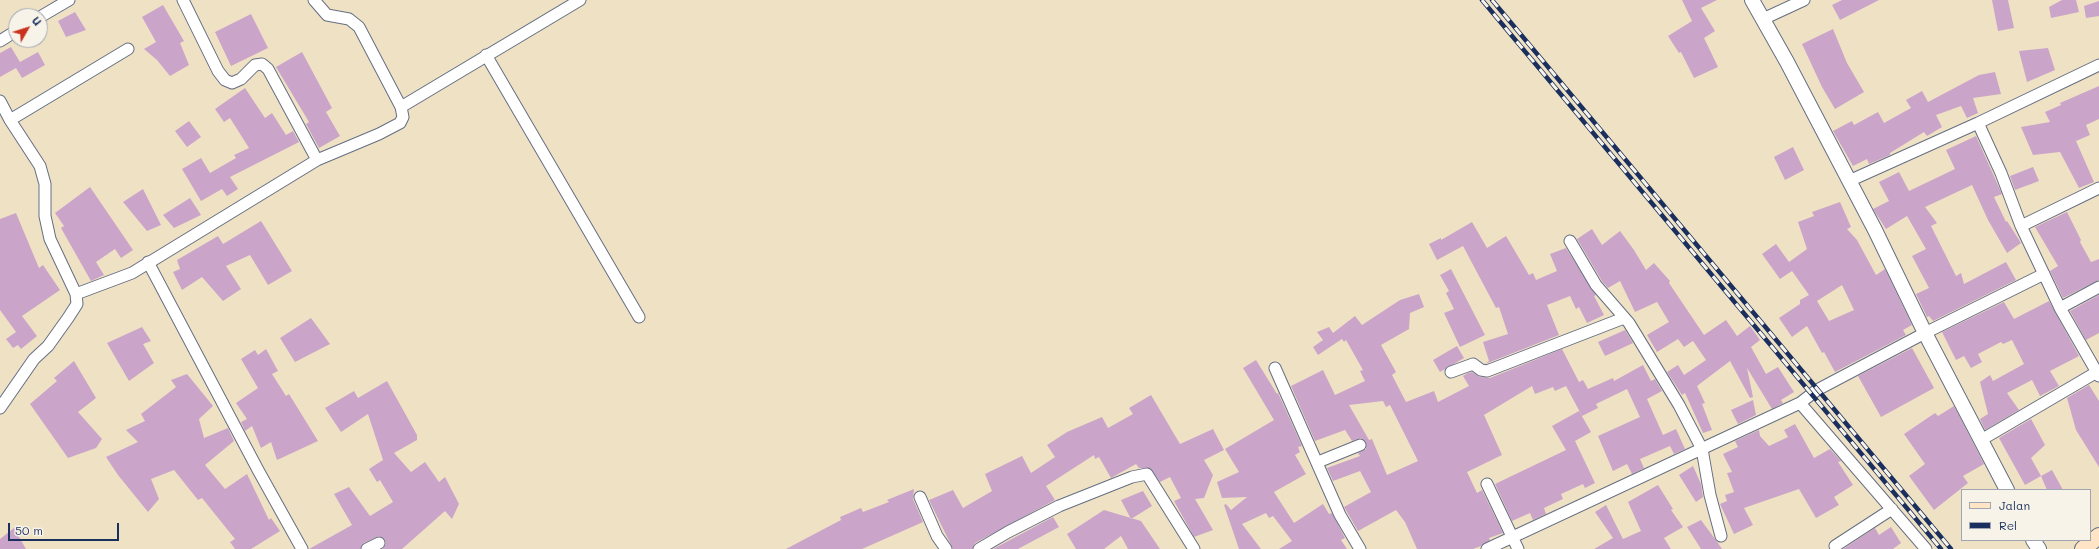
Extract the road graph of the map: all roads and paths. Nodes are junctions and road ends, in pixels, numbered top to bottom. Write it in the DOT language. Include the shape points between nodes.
graph roads {
  1 [pos="69,0"];
  2 [pos="183,0"];
  3 [pos="314,0"];
  4 [pos="580,0"];
  5 [pos="1752,0"];
  6 [pos="1804,0"];
  7 [pos="48,12"];
  8 [pos="1763,19"];
  9 [pos="128,49"];
  10 [pos="486,55"];
  11 [pos="2099,65"];
  12 [pos="0,101"];
  13 [pos="401,107"];
  14 [pos="10,120"];
  15 [pos="1978,124"];
  16 [pos="317,160"];
  17 [pos="1849,181"];
  18 [pos="2099,188"];
  19 [pos="2020,226"];
  20 [pos="1570,241"];
  21 [pos="148,262"];
  22 [pos="2044,274"];
  23 [pos="2099,287"];
  24 [pos="76,294"];
  25 [pos="2060,308"];
  26 [pos="639,317"];
  27 [pos="1624,318"];
  28 [pos="1924,333"];
  29 [pos="1275,368"];
  30 [pos="1451,372"];
  31 [pos="2098,374"];
  32 [pos="1800,403"];
  33 [pos="0,408"];
  34 [pos="1982,440"];
  35 [pos="1360,444"];
  36 [pos="1702,449"];
  37 [pos="1318,462"];
  38 [pos="1487,484"];
  39 [pos="2006,489"];
  40 [pos="920,497"];
  41 [pos="1892,509"];
  42 [pos="1721,536"];
  43 [pos="2099,536"];
  44 [pos="1512,538"];
  45 [pos="379,542"];
  46 [pos="1835,546"];
  47 [pos="302,549"];
  48 [pos="367,549"];
  49 [pos="946,549"];
  50 [pos="979,549"];
  51 [pos="1194,549"];
  52 [pos="1360,549"];
  53 [pos="1487,549"];
  54 [pos="1518,549"];
  55 [pos="1926,549"];
  56 [pos="2083,549"];
  1 -- 7 [label="street"];
  2 -- 16 [label="street" via="218,71 225,80 232,83 241,79 255,65 262,64 268,68"];
  3 -- 13 [label="street" via="327,15 349,19 359,27"];
  4 -- 10 [label="street"];
  5 -- 8 [label="street"];
  6 -- 8 [label="street"];
  8 -- 17 [label="street"];
  9 -- 14 [label="street"];
  10 -- 13 [label="street"];
  10 -- 26 [label="street"];
  11 -- 15 [label="street"];
  12 -- 14 [label="street"];
  13 -- 16 [label="street" via="402,120 394,127"];
  14 -- 24 [label="street" via="40,166 45,184 45,216 50,238"];
  15 -- 17 [label="street"];
  15 -- 19 [label="street" via="2001,173"];
  16 -- 21 [label="street"];
  17 -- 28 [label="street"];
  18 -- 19 [label="street"];
  19 -- 22 [label="street"];
  20 -- 27 [label="street" via="1596,285"];
  21 -- 24 [label="street" via="132,273"];
  21 -- 47 [label="street"];
  22 -- 25 [label="street"];
  22 -- 28 [label="street"];
  23 -- 25 [label="street"];
  24 -- 33 [label="street" via="77,304 68,318 48,346 34,359"];
  25 -- 31 [label="street"];
  27 -- 30 [label="street" via="1487,371 1473,364"];
  27 -- 36 [label="street" via="1679,405"];
  28 -- 32 [label="street" via="1817,390"];
  28 -- 34 [label="street"];
  29 -- 37 [label="street"];
  31 -- 34 [label="street"];
  32 -- 36 [label="street"];
  32 -- 41 [label="street"];
  34 -- 39 [label="street"];
  35 -- 37 [label="street"];
  36 -- 42 [label="street"];
  36 -- 44 [label="street"];
  37 -- 52 [label="street" via="1340,516"];
  38 -- 44 [label="street"];
  40 -- 49 [label="street" via="937,536"];
  41 -- 46 [label="street"];
  41 -- 55 [label="street"];
  43 -- 56 [label="main road"];
  44 -- 53 [label="street"];
  44 -- 54 [label="street"];
  45 -- 48 [label="street"];
  50 -- 51 [label="street" via="1059,506 1132,477 1147,474"];
}
